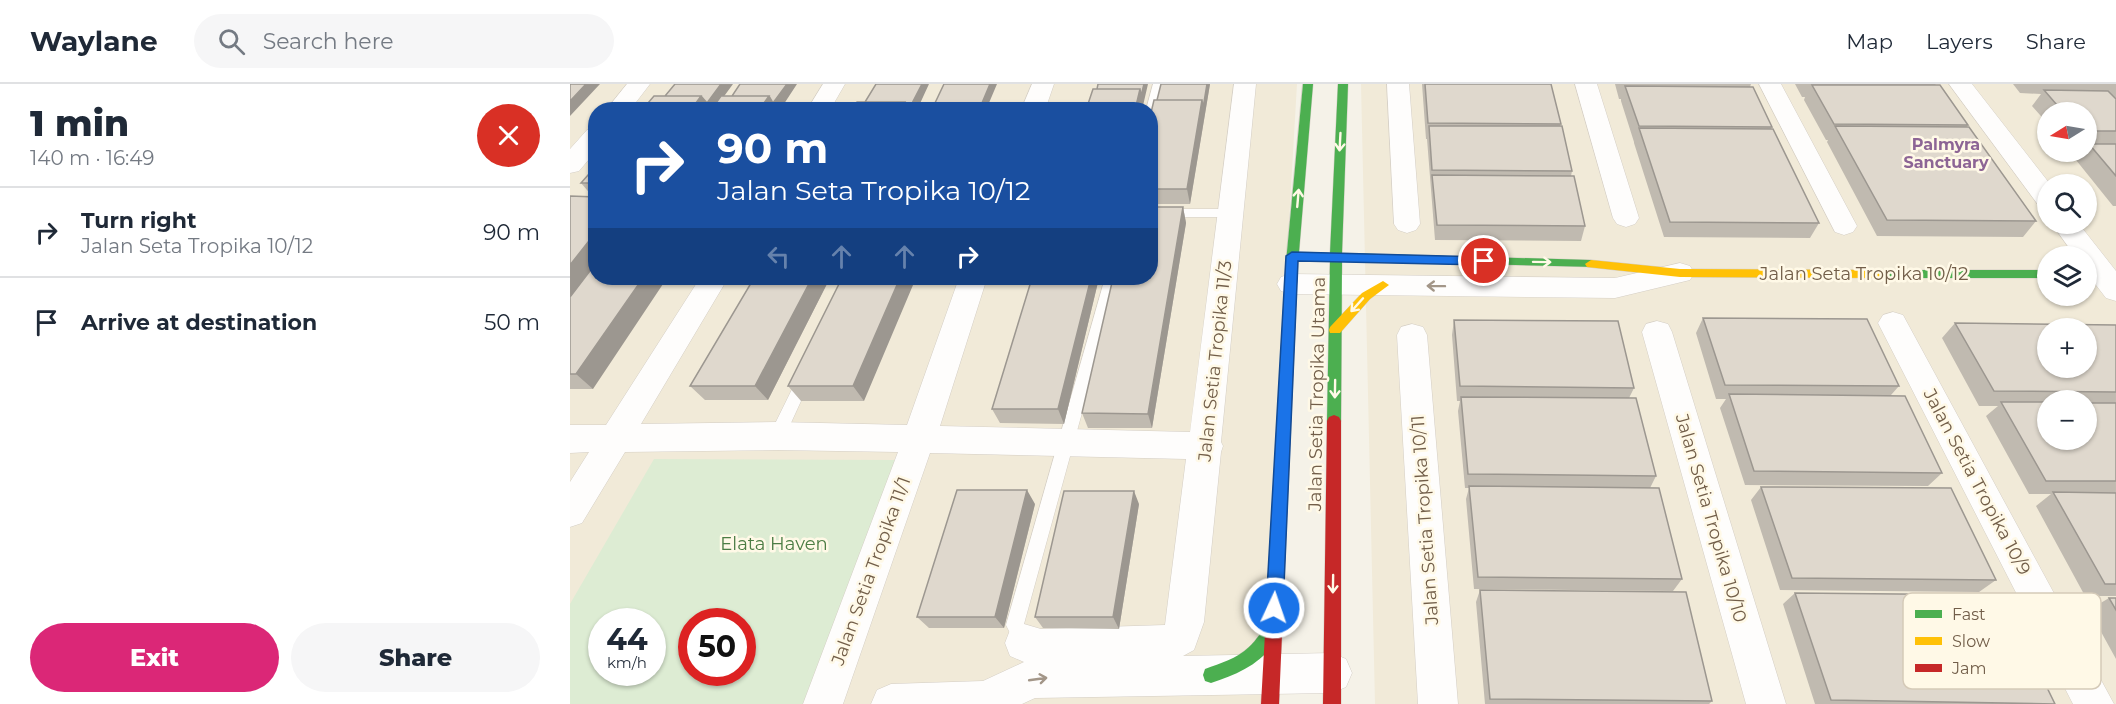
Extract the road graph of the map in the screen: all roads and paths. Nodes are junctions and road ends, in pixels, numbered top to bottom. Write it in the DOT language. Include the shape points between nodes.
graph roads {
  1 [pos="639,84"];
  2 [pos="834,84"];
  3 [pos="1043,84"];
  4 [pos="1158,84"];
  5 [pos="1245,84"];
  6 [pos="1308,84"];
  7 [pos="1343,84"];
  8 [pos="1398,84"];
  9 [pos="1586,84"];
  10 [pos="1770,84"];
  11 [pos="1960,84"];
  12 [pos="624,102"];
  13 [pos="823,102"];
  14 [pos="1036,102"];
  15 [pos="1154,102"];
  16 [pos="588,144"];
  17 [pos="570,165"];
  18 [pos="2037,186"];
  19 [pos="1158,213"];
  20 [pos="1230,213"];
  21 [pos="1336,217"];
  22 [pos="1626,218"];
  23 [pos="1407,224"];
  24 [pos="1844,226"];
  25 [pos="2073,234"];
  26 [pos="1292,270"];
  27 [pos="1336,271"];
  28 [pos="1385,272"];
  29 [pos="1680,273"];
  30 [pos="2037,274"];
  31 [pos="2106,279"];
  32 [pos="710,285"];
  33 [pos="971,285"];
  34 [pos="1110,285"];
  35 [pos="1893,323"];
  36 [pos="1335,330"];
  37 [pos="1656,332"];
  38 [pos="1412,335"];
  39 [pos="812,362"];
  40 [pos="777,436"];
  41 [pos="616,438"];
  42 [pos="570,439"];
  43 [pos="919,439"];
  44 [pos="1067,443"];
  45 [pos="1207,446"];
  46 [pos="570,512"];
  47 [pos="2035,593"];
  48 [pos="1273,631"];
  49 [pos="1024,643"];
  50 [pos="1211,675"];
  51 [pos="1332,688"];
  52 [pos="1270,689"];
  53 [pos="2086,689"];
  54 [pos="1110,690"];
  55 [pos="986,703"];
  56 [pos="823,704"];
  57 [pos="891,704"];
  58 [pos="1438,704"];
  59 [pos="1766,704"];
  60 [pos="2094,704"];
  1 -- 12 [label="street"];
  2 -- 13 [label="street"];
  3 -- 14 [label="street"];
  4 -- 15 [label="lane"];
  5 -- 20 [label="street, Jalan Setia Tropika 11/3"];
  26 -- 6 [label="main road, Jalan Setia Tropika Utama, one-way"];
  7 -- 21 [label="main road, Jalan Setia Tropika Utama, one-way"];
  8 -- 23 [label="street"];
  9 -- 22 [label="street"];
  10 -- 24 [label="street"];
  11 -- 18 [label="street"];
  16 -- 17 [label="street"];
  19 -- 20 [label="lane"];
  20 -- 45 [label="street, Jalan Setia Tropika 11/3"];
  21 -- 27 [label="main road, Jalan Setia Tropika Utama"];
  21 -- 28 [label="main road" via="1354,242"];
  25 -- 31 [label="street"];
  26 -- 27 [label="street, Jalan Seta Tropika 10/12"];
  26 -- 48 [label="main road, Jalan Setia Tropika Utama"];
  27 -- 28 [label="street, Jalan Seta Tropika 10/12"];
  27 -- 36 [label="main road, Jalan Setia Tropika Utama"];
  28 -- 29 [label="street, Jalan Seta Tropika 10/12" via="1486,274 1615,288"];
  28 -- 36 [label="main road, one-way"];
  29 -- 30 [label="main road, Jalan Seta Tropika 10/12"];
  32 -- 41 [label="street"];
  33 -- 43 [label="street, Jalan Setia Tropika 11/1"];
  34 -- 44 [label="lane"];
  35 -- 47 [label="street, Jalan Setia Tropika 10/9"];
  36 -- 51 [label="main road, Jalan Setia Tropika Utama, one-way"];
  37 -- 59 [label="street, Jalan Setia Tropika 10/10"];
  38 -- 58 [label="street, Jalan Setia Tropika 10/11"];
  39 -- 40 [label="lane"];
  40 -- 41 [label="street"];
  40 -- 43 [label="street"];
  41 -- 42 [label="street"];
  41 -- 46 [label="street"];
  43 -- 44 [label="street"];
  43 -- 56 [label="street, Jalan Setia Tropika 11/1"];
  44 -- 45 [label="street"];
  44 -- 49 [label="lane" via="1015,625"];
  45 -- 49 [label="street, Jalan Setia Tropika 11/3" via="1180,637 1167,644 1041,648"];
  48 -- 50 [label="main road" via="1250,661"];
  48 -- 52 [label="main road, Jalan Setia Tropika Utama"];
  50 -- 52 [label="street"];
  50 -- 54 [label="street"];
  51 -- 52 [label="street"];
  53 -- 60 [label="street, Jalan Setia Tropika 10/9"];
  55 -- 54 [label="street, one-way" via="1033,678"];
  55 -- 57 [label="street"];
}
